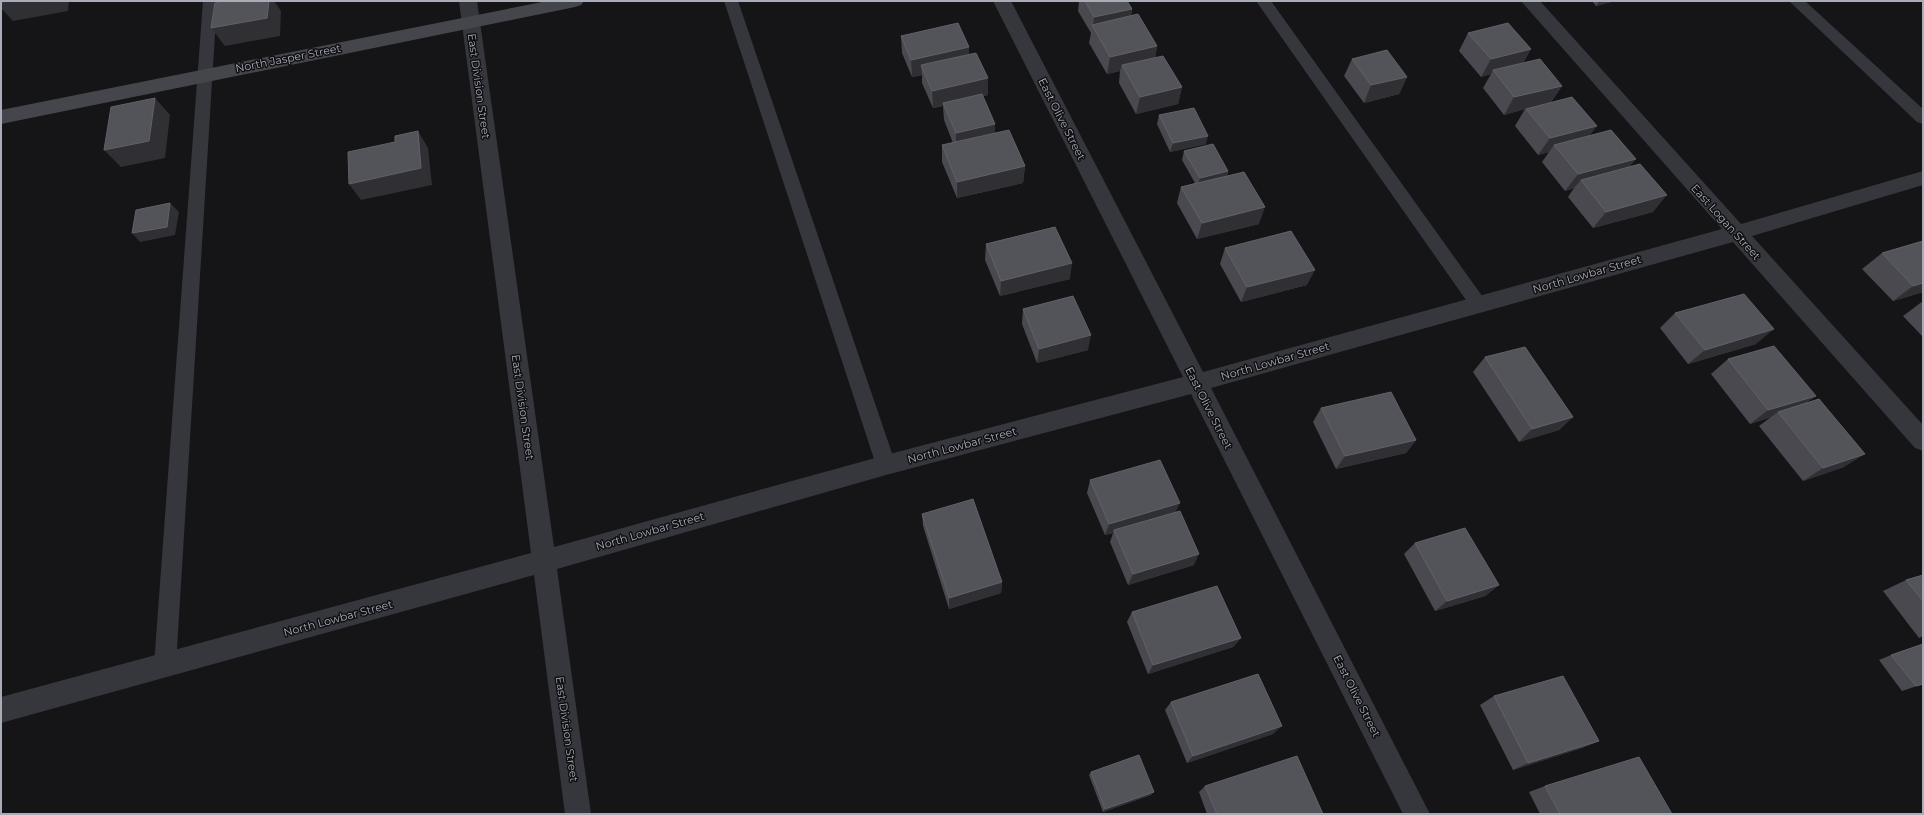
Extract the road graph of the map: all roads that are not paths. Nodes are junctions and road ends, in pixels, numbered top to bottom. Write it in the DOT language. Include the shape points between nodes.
graph roads {
  1 [pos="210,1"];
  2 [pos="575,1"];
  3 [pos="731,1"];
  4 [pos="1002,1"];
  5 [pos="1262,1"];
  6 [pos="1530,1"];
  7 [pos="1796,1"];
  8 [pos="469,11"];
  9 [pos="206,75"];
  10 [pos="1,117"];
  11 [pos="1923,118"];
  12 [pos="1923,178"];
  13 [pos="1736,233"];
  14 [pos="1480,304"];
  15 [pos="1197,383"];
  16 [pos="1923,441"];
  17 [pos="886,465"];
  18 [pos="544,561"];
  19 [pos="165,665"];
  20 [pos="1,710"];
  21 [pos="578,814"];
  22 [pos="1417,814"];
  1 -- 9 [label="lane"];
  2 -- 8 [label="street, North Jasper Street"];
  3 -- 17 [label="lane"];
  4 -- 15 [label="street, East Olive Street"];
  5 -- 14 [label="lane"];
  6 -- 13 [label="street, East Logan Street"];
  7 -- 11 [label="lane"];
  8 -- 9 [label="street, North Jasper Street"];
  8 -- 18 [label="street, East Division Street"];
  9 -- 10 [label="street, North Jasper Street"];
  9 -- 19 [label="lane"];
  12 -- 13 [label="street, North Lowbar Street"];
  13 -- 14 [label="street, North Lowbar Street"];
  13 -- 16 [label="street, East Logan Street"];
  14 -- 15 [label="street, North Lowbar Street"];
  15 -- 17 [label="street, North Lowbar Street"];
  15 -- 22 [label="street, East Olive Street"];
  17 -- 18 [label="street, North Lowbar Street"];
  18 -- 19 [label="street, North Lowbar Street"];
  18 -- 21 [label="street, East Division Street"];
  19 -- 20 [label="street, North Lowbar Street"];
}
